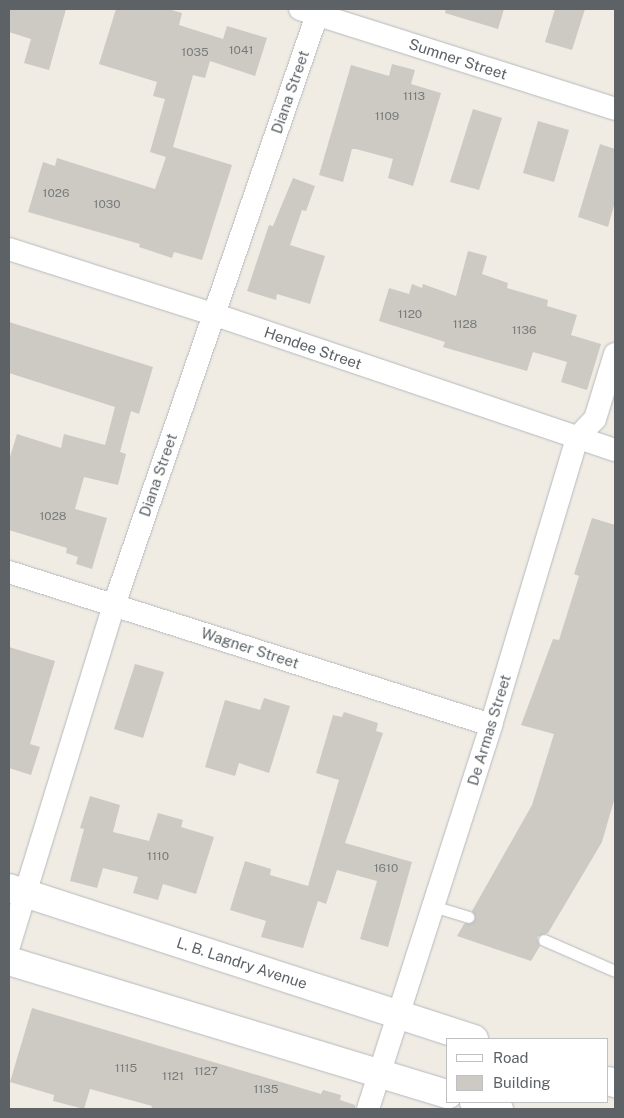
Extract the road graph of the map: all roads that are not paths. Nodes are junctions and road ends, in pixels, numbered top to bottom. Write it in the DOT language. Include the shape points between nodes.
graph roads {
  1 [pos="312,11"];
  2 [pos="615,109"];
  3 [pos="9,249"];
  4 [pos="213,314"];
  5 [pos="615,354"];
  6 [pos="578,438"];
  7 [pos="615,450"];
  8 [pos="9,572"];
  9 [pos="114,604"];
  10 [pos="491,725"];
  11 [pos="17,890"];
  12 [pos="433,906"];
  13 [pos="468,917"];
  14 [pos="544,940"];
  15 [pos="9,946"];
  16 [pos="9,961"];
  17 [pos="615,970"];
  18 [pos="398,1015"];
  19 [pos="471,1038"];
  20 [pos="379,1074"];
  21 [pos="446,1093"];
  22 [pos="478,1103"];
  23 [pos="368,1109"];
  24 [pos="499,1109"];
  1 -- 2 [label="street, Sumner Street"];
  1 -- 4 [label="street, Diana Street"];
  3 -- 4 [label="street, Hendee Street"];
  4 -- 6 [label="street, Hendee Street"];
  4 -- 9 [label="street, Diana Street"];
  5 -- 6 [label="street, De Armas Street" via="595,419"];
  6 -- 7 [label="street, Hendee Street"];
  6 -- 10 [label="street, De Armas Street"];
  8 -- 9 [label="street, Wagner Street"];
  9 -- 10 [label="street, Wagner Street"];
  9 -- 11 [label="street, Diana Street"];
  10 -- 12 [label="street, De Armas Street"];
  11 -- 15 [label="street, Diana Street"];
  11 -- 18 [label="street, L. B. Landry Avenue"];
  12 -- 13 [label="lane"];
  12 -- 18 [label="street, De Armas Street"];
  14 -- 17 [label="lane"];
  16 -- 20 [label="street"];
  18 -- 19 [label="street, L. B. Landry Avenue"];
  18 -- 20 [label="street, De Armas Street"];
  20 -- 21 [label="street"];
  20 -- 23 [label="street, De Armas Street"];
  22 -- 24 [label="street"];
}
